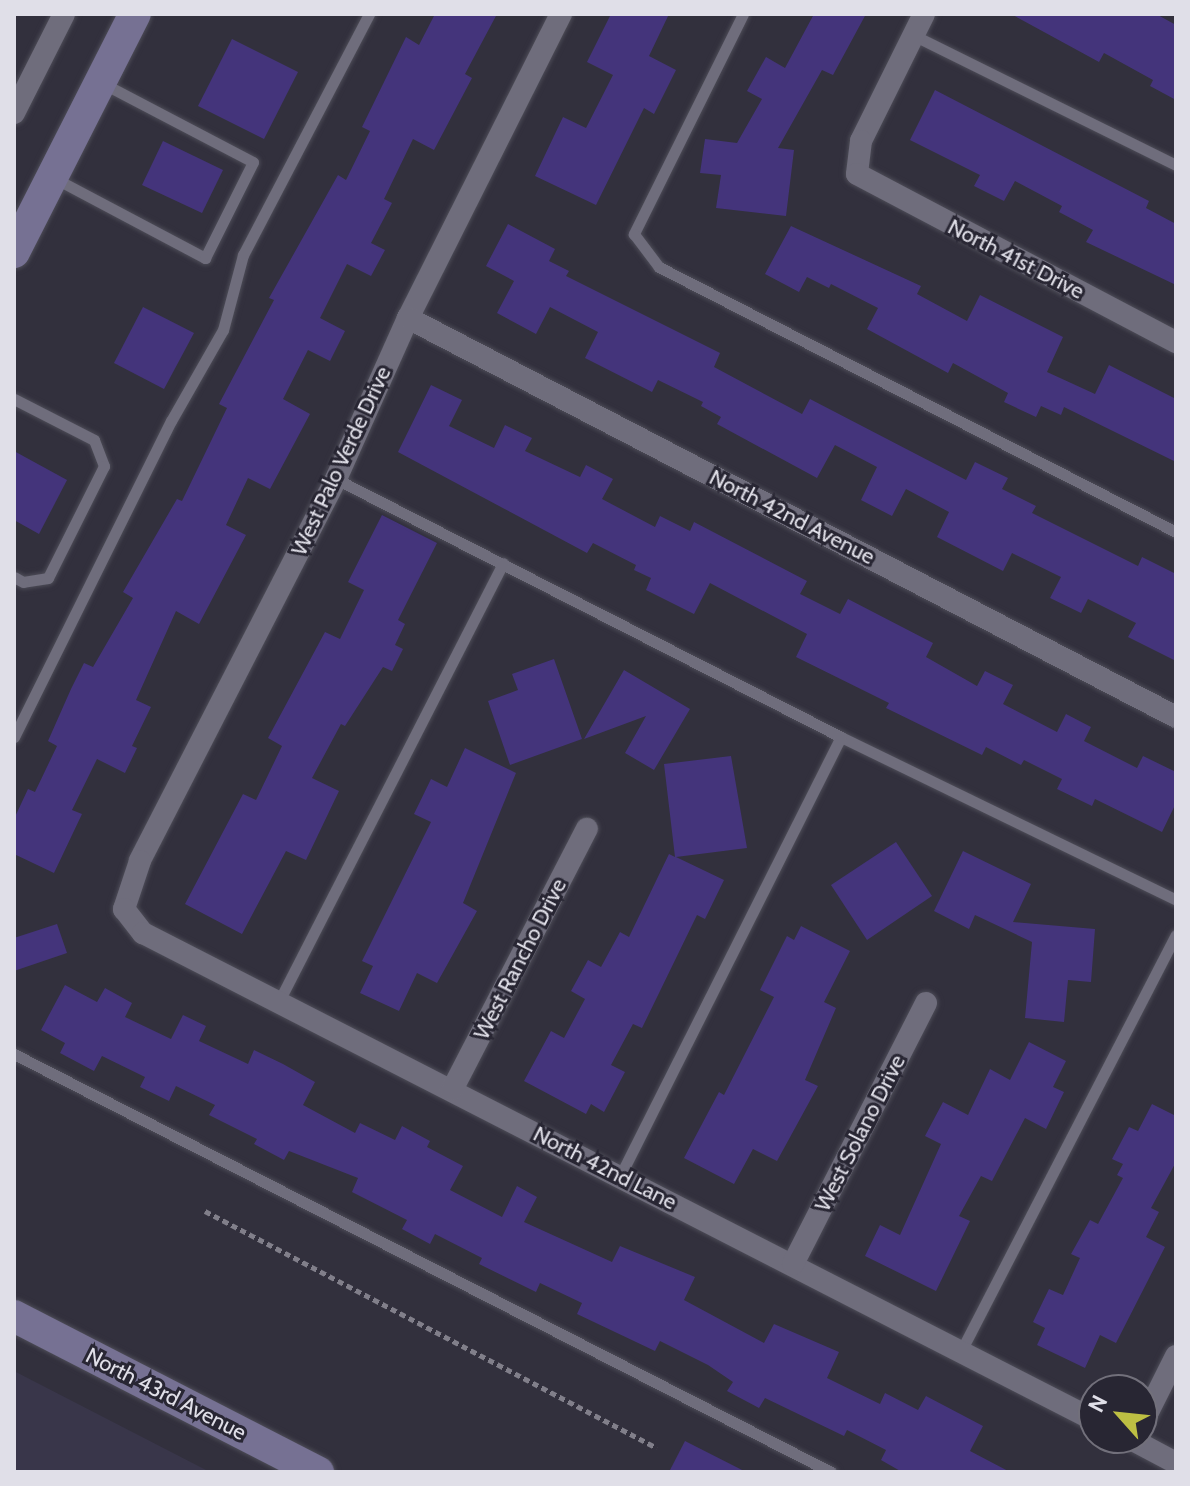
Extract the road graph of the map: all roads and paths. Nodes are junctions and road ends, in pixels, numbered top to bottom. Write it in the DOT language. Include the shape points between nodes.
graph roads {
  1 [pos="64,14"];
  2 [pos="135,14"];
  3 [pos="369,14"];
  4 [pos="561,14"];
  5 [pos="743,14"];
  6 [pos="924,14"];
  7 [pos="913,35"];
  8 [pos="100,82"];
  9 [pos="14,113"];
  10 [pos="1176,165"];
  11 [pos="52,177"];
  12 [pos="23,211"];
  13 [pos="14,252"];
  14 [pos="408,318"];
  15 [pos="1176,342"];
  16 [pos="14,399"];
  17 [pos="336,479"];
  18 [pos="1176,532"];
  19 [pos="503,563"];
  20 [pos="14,577"];
  21 [pos="1176,717"];
  22 [pos="14,737"];
  23 [pos="841,737"];
  24 [pos="587,829"];
  25 [pos="1176,900"];
  26 [pos="124,909"];
  27 [pos="1176,935"];
  28 [pos="278,1003"];
  29 [pos="926,1003"];
  30 [pos="14,1054"];
  31 [pos="452,1090"];
  32 [pos="620,1176"];
  33 [pos="205,1211"];
  34 [pos="793,1264"];
  35 [pos="14,1316"];
  36 [pos="961,1351"];
  37 [pos="1176,1356"];
  38 [pos="1158,1391"];
  39 [pos="1078,1412"];
  40 [pos="657,1448"];
  41 [pos="1158,1451"];
  42 [pos="1176,1463"];
  43 [pos="316,1472"];
  44 [pos="831,1472"];
  1 -- 9 [label="street"];
  2 -- 8 [label="main road"];
  3 -- 22 [label="lane" via="243,255 223,330 171,421"];
  4 -- 14 [label="street, West Palo Verde Drive"];
  5 -- 18 [label="lane" via="634,234 659,267"];
  6 -- 7 [label="street"];
  7 -- 10 [label="lane"];
  7 -- 15 [label="street, North 41st Drive" via="861,141 857,174"];
  8 -- 11 [label="main road"];
  8 -- 11 [label="lane" via="253,162 205,258"];
  11 -- 12 [label="main road"];
  12 -- 13 [label="main road"];
  14 -- 17 [label="street, West Palo Verde Drive"];
  14 -- 21 [label="street, North 42nd Avenue"];
  16 -- 20 [label="lane" via="94,440 104,466 48,578 23,582"];
  17 -- 19 [label="lane"];
  17 -- 26 [label="street, West Palo Verde Drive" via="140,861"];
  19 -- 23 [label="lane"];
  19 -- 28 [label="lane"];
  23 -- 25 [label="lane"];
  23 -- 32 [label="lane"];
  24 -- 31 [label="street, West Rancho Drive"];
  26 -- 28 [label="street, North 42nd Lane" via="143,933"];
  27 -- 36 [label="lane"];
  28 -- 31 [label="street, North 42nd Lane"];
  29 -- 34 [label="street, West Solano Drive"];
  30 -- 44 [label="lane"];
  31 -- 32 [label="street, North 42nd Lane"];
  32 -- 34 [label="street, North 42nd Lane"];
  33 -- 40 [label="path"];
  34 -- 36 [label="street, North 42nd Lane"];
  35 -- 43 [label="main road, North 43rd Avenue"];
  36 -- 39 [label="street, North 42nd Lane"];
  37 -- 38 [label="street"];
  41 -- 42 [label="street"];
}
